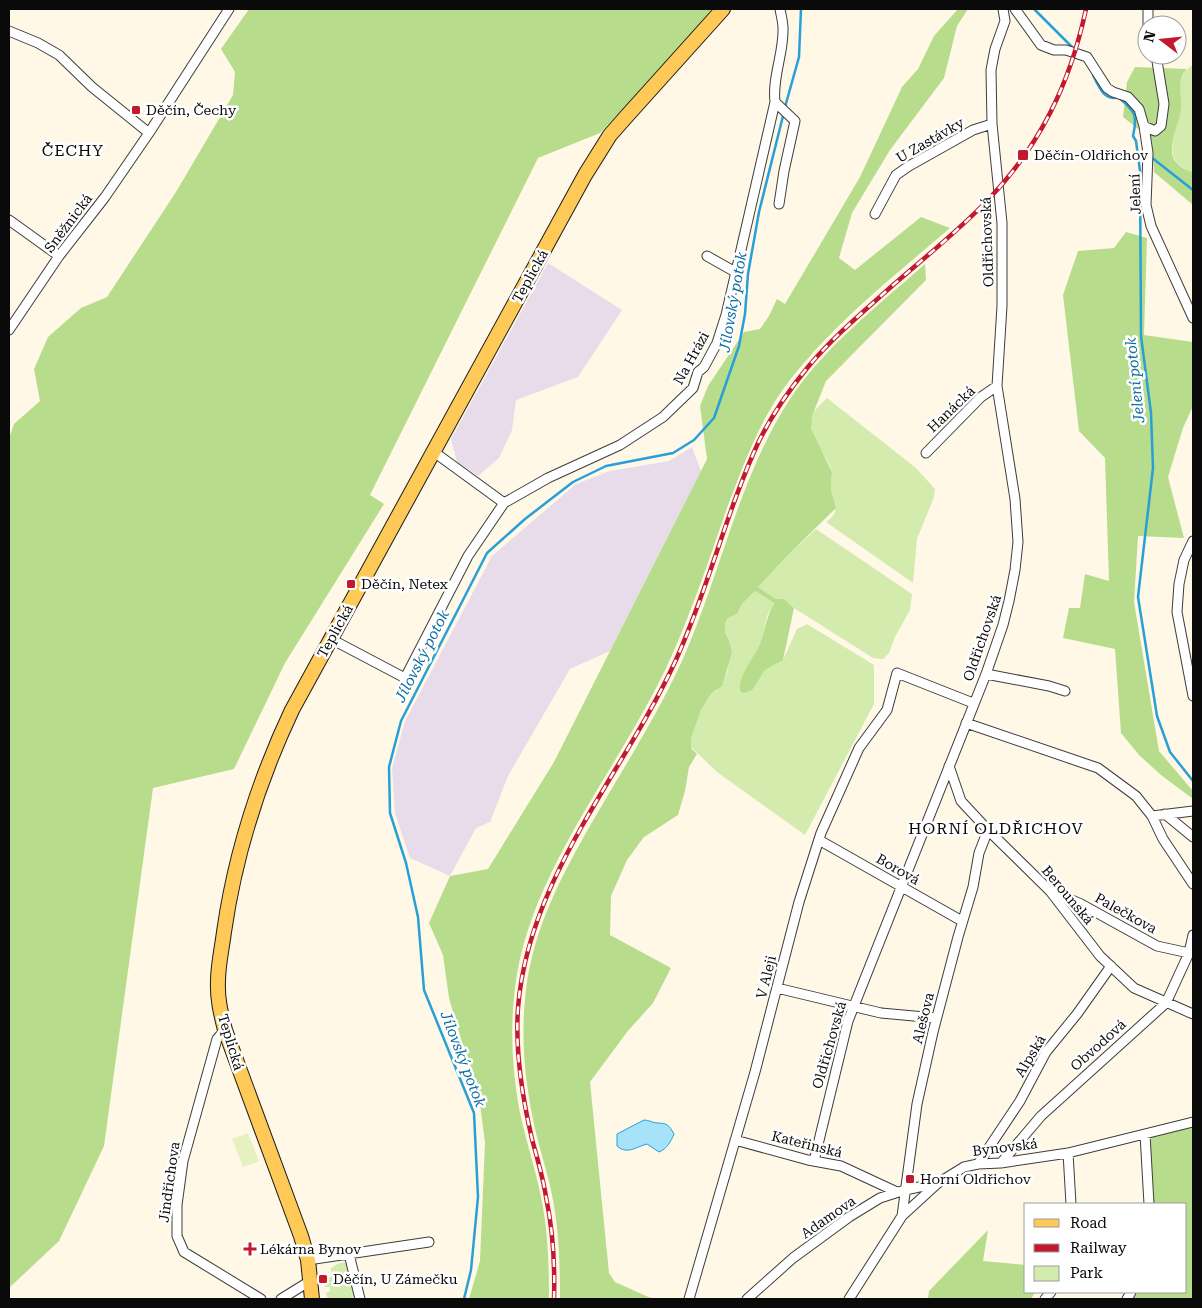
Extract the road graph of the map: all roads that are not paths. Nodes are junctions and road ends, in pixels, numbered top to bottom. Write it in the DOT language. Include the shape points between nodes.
graph roads {
  1 [pos="229,9"];
  2 [pos="722,9"];
  3 [pos="780,9"];
  4 [pos="1003,9"];
  5 [pos="1015,9"];
  6 [pos="9,31"];
  7 [pos="1158,65"];
  8 [pos="777,105"];
  9 [pos="992,124"];
  10 [pos="1144,126"];
  11 [pos="149,133"];
  12 [pos="779,204"];
  13 [pos="875,214"];
  14 [pos="9,220"];
  15 [pos="59,256"];
  16 [pos="707,256"];
  17 [pos="736,272"];
  18 [pos="1193,318"];
  19 [pos="9,330"];
  20 [pos="997,386"];
  21 [pos="434,452"];
  22 [pos="926,453"];
  23 [pos="504,503"];
  24 [pos="1193,541"];
  25 [pos="331,639"];
  26 [pos="986,674"];
  27 [pos="1065,691"];
  28 [pos="1193,696"];
  29 [pos="973,703"];
  30 [pos="966,723"];
  31 [pos="950,766"];
  32 [pos="1193,811"];
  33 [pos="1165,814"];
  34 [pos="1152,816"];
  35 [pos="988,830"];
  36 [pos="1193,837"];
  37 [pos="819,840"];
  38 [pos="1193,884"];
  39 [pos="900,886"];
  40 [pos="1050,891"];
  41 [pos="962,921"];
  42 [pos="1193,936"];
  43 [pos="1189,953"];
  44 [pos="1111,966"];
  45 [pos="777,988"];
  46 [pos="1166,1003"];
  47 [pos="854,1006"];
  48 [pos="1193,1014"];
  49 [pos="936,1018"];
  50 [pos="225,1030"];
  51 [pos="1193,1122"];
  52 [pos="1145,1134"];
  53 [pos="735,1140"];
  54 [pos="1068,1153"];
  55 [pos="814,1161"];
  56 [pos="1001,1163"];
  57 [pos="978,1164"];
  58 [pos="938,1183"];
  59 [pos="901,1191"];
  60 [pos="1071,1203"];
  61 [pos="1149,1203"];
  62 [pos="902,1216"];
  63 [pos="429,1242"];
  64 [pos="349,1254"];
  65 [pos="308,1260"];
  66 [pos="310,1281"];
  67 [pos="261,1299"];
  68 [pos="281,1299"];
  69 [pos="312,1299"];
  70 [pos="360,1299"];
  71 [pos="689,1299"];
  72 [pos="747,1299"];
  73 [pos="849,1299"];
  1 -- 11 [label="street, Sněžnická"];
  2 -- 21 [label="main road, Teplická" via="597,154"];
  3 -- 8 [label="street, Na Hrázi" via="784,27 773,91"];
  4 -- 9 [label="street, Oldřichovská" via="1005,21 991,70"];
  5 -- 10 [label="street, Jelení" via="1041,44 1086,57 1107,88 1128,97 1139,109"];
  6 -- 11 [label="street" via="59,55 92,87"];
  7 -- 10 [label="street" via="1164,104 1161,126 1155,131"];
  8 -- 12 [label="street" via="795,121"];
  8 -- 17 [label="street, Na Hrázi"];
  9 -- 13 [label="street, U Zastávky" via="973,130 896,175"];
  9 -- 20 [label="street, Oldřichovská" via="1002,223 1002,306"];
  10 -- 18 [label="street, Jelení" via="1148,153 1146,205 1151,226"];
  11 -- 15 [label="street, Sněžnická"];
  14 -- 15 [label="street"];
  15 -- 19 [label="street, Sněžnická"];
  16 -- 17 [label="street"];
  17 -- 23 [label="street, Na Hrázi" via="717,343 698,372 693,388 677,404 620,445 548,478"];
  20 -- 22 [label="street, Hanácká" via="981,397"];
  20 -- 26 [label="street, Oldřichovská" via="1015,499 1018,542 1009,601"];
  21 -- 23 [label="street"];
  21 -- 25 [label="main road, Teplická"];
  23 -- 25 [label="street" via="468,556 405,678"];
  24 -- 28 [label="street" via="1184,560 1177,612"];
  25 -- 50 [label="main road, Teplická" via="278,740 256,799 238,862 218,982"];
  26 -- 27 [label="street"];
  26 -- 29 [label="street, Oldřichovská"];
  29 -- 30 [label="street, Oldřichovská"];
  29 -- 37 [label="street, V Aleji" via="897,673 887,710 858,748"];
  30 -- 31 [label="street, Oldřichovská"];
  30 -- 34 [label="street" via="1098,768 1136,796"];
  31 -- 35 [label="street, Berounská" via="961,801"];
  31 -- 39 [label="street, Oldřichovská"];
  32 -- 33 [label="street"];
  33 -- 34 [label="street"];
  33 -- 36 [label="street"];
  34 -- 38 [label="street"];
  35 -- 40 [label="street, Berounská"];
  35 -- 41 [label="street, Alešova"];
  37 -- 39 [label="street, Borová"];
  37 -- 45 [label="street, V Aleji"];
  39 -- 41 [label="street, Borová"];
  39 -- 47 [label="street, Oldřichovská"];
  40 -- 43 [label="street, Palečkova" via="1081,904 1157,946"];
  40 -- 44 [label="street, Berounská"];
  41 -- 49 [label="street, Alešova"];
  42 -- 43 [label="street, Obvodová"];
  43 -- 46 [label="street, Obvodová"];
  44 -- 46 [label="street, Berounská" via="1134,988"];
  44 -- 57 [label="street, Alpská" via="1046,1052 1020,1101"];
  45 -- 47 [label="street"];
  45 -- 53 [label="street, V Aleji"];
  46 -- 48 [label="street, Berounská"];
  46 -- 56 [label="street, Obvodová" via="1041,1116"];
  47 -- 49 [label="street" via="881,1013"];
  47 -- 55 [label="street, Oldřichovská"];
  49 -- 59 [label="street, Alešova"];
  50 -- 65 [label="main road, Teplická"];
  50 -- 67 [label="street, Jindřichova" via="217,1038 183,1161 176,1236 189,1256"];
  51 -- 52 [label="street, Bynovská"];
  52 -- 54 [label="street, Bynovská"];
  52 -- 61 [label="street"];
  53 -- 55 [label="street, Kateřinská"];
  53 -- 71 [label="street, V Aleji"];
  54 -- 56 [label="street, Bynovská"];
  54 -- 60 [label="street"];
  55 -- 59 [label="street, Kateřinská" via="841,1166"];
  56 -- 57 [label="street, Bynovská"];
  57 -- 58 [label="street, Bynovská" via="964,1167"];
  58 -- 59 [label="street, Adamova"];
  58 -- 62 [label="street, Bynovská"];
  59 -- 62 [label="street, Alešova"];
  59 -- 72 [label="street, Adamova" via="880,1198 849,1218 793,1258"];
  62 -- 73 [label="street, Bynovská"];
  63 -- 64 [label="street"];
  64 -- 65 [label="street"];
  64 -- 70 [label="street"];
  65 -- 66 [label="main road, Teplická"];
  66 -- 68 [label="street"];
  66 -- 69 [label="main road, Teplická"];
}
